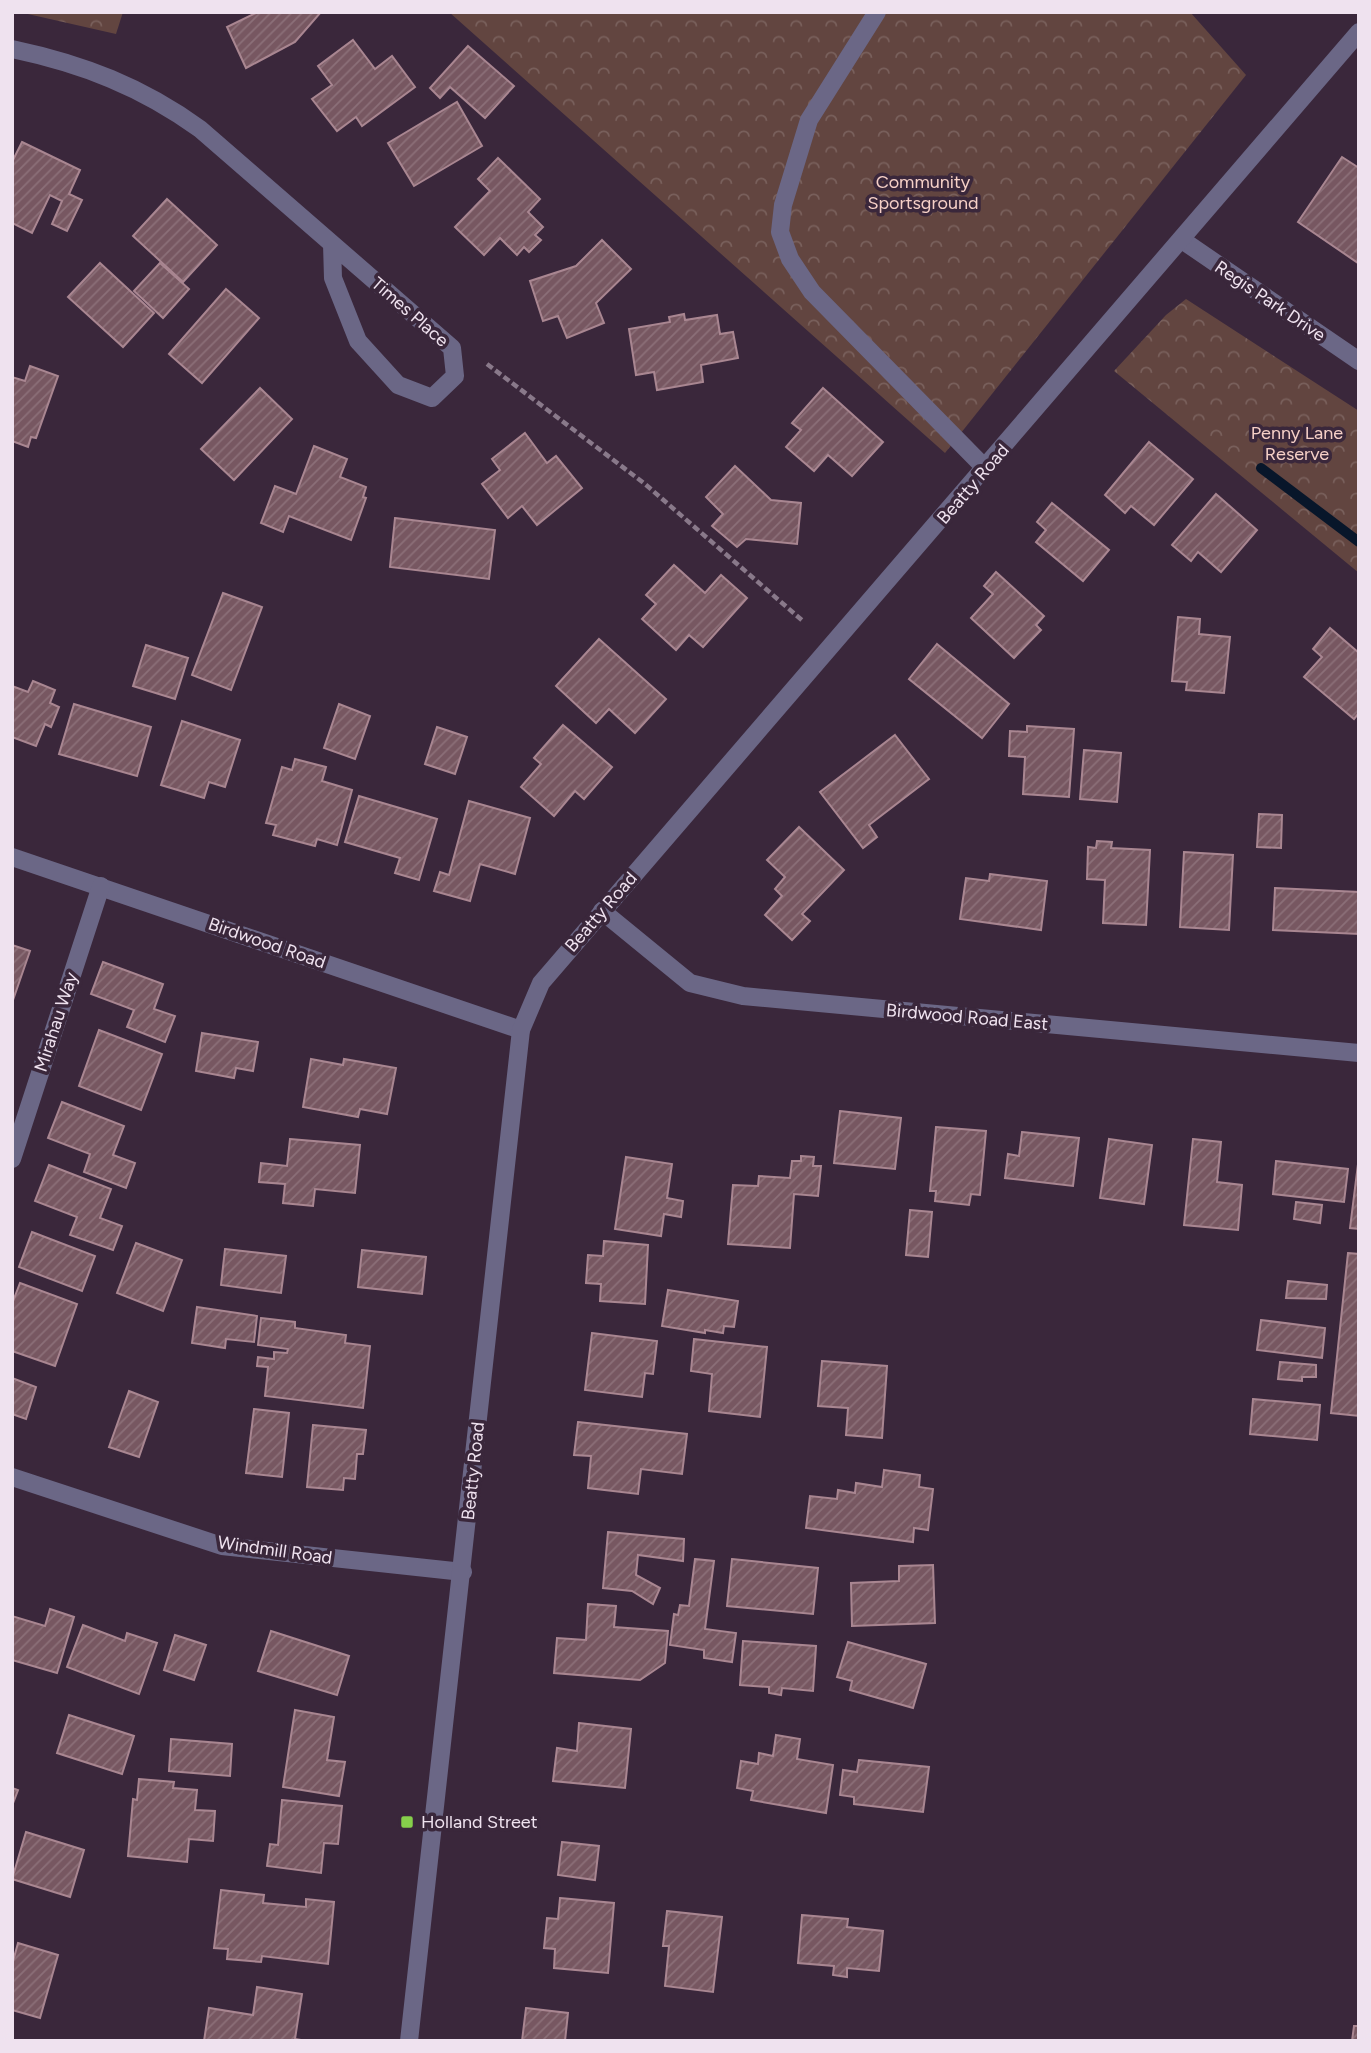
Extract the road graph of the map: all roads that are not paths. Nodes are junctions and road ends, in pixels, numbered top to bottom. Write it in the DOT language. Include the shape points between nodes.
graph roads {
  1 [pos="877,12"];
  2 [pos="1359,32"];
  3 [pos="12,49"];
  4 [pos="1182,240"];
  5 [pos="332,244"];
  6 [pos="1359,361"];
  7 [pos="986,469"];
  8 [pos="12,856"];
  9 [pos="101,886"];
  10 [pos="602,911"];
  11 [pos="521,1030"];
  12 [pos="1359,1053"];
  13 [pos="12,1159"];
  14 [pos="12,1477"];
  15 [pos="463,1572"];
  16 [pos="409,2041"];
  1 -- 7 [label="street" via="809,120 783,205 780,232 790,259 812,292"];
  2 -- 4 [label="street, Beatty Road"];
  3 -- 5 [label="street, Times Place" via="60,59 158,99 201,129"];
  4 -- 6 [label="street, Regis Park Drive"];
  4 -- 7 [label="street, Beatty Road"];
  5 -- 5 [label="street, Times Place" via="452,348 455,376 432,398 398,385 358,341 333,278"];
  7 -- 10 [label="street, Beatty Road"];
  8 -- 9 [label="street, Birdwood Road"];
  9 -- 11 [label="street, Birdwood Road"];
  9 -- 13 [label="street, Mirahau Way"];
  10 -- 11 [label="street, Beatty Road" via="541,983"];
  10 -- 12 [label="street, Birdwood Road East" via="691,982 743,996"];
  11 -- 15 [label="street, Beatty Road"];
  14 -- 15 [label="street, Windmill Road" via="222,1546"];
  15 -- 16 [label="street, Beatty Road"];
}
